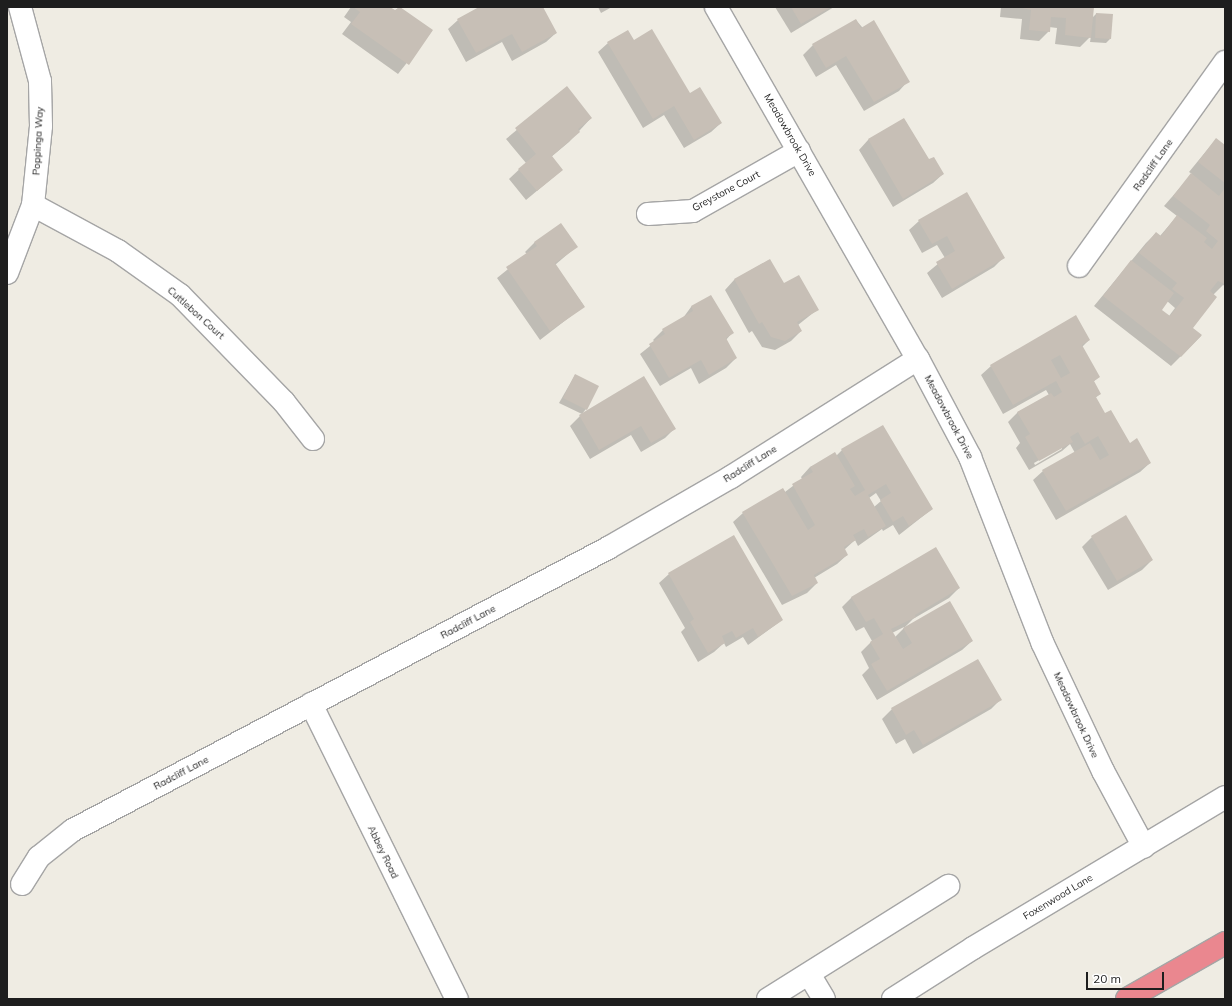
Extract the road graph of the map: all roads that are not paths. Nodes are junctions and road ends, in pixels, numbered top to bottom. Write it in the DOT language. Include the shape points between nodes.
graph roads {
  1 [pos="20,7"];
  2 [pos="716,7"];
  3 [pos="1225,62"];
  4 [pos="799,151"];
  5 [pos="33,205"];
  6 [pos="648,214"];
  7 [pos="1079,266"];
  8 [pos="7,273"];
  9 [pos="918,359"];
  10 [pos="313,439"];
  11 [pos="311,704"];
  12 [pos="1225,797"];
  13 [pos="1144,846"];
  14 [pos="22,884"];
  15 [pos="948,886"];
  16 [pos="1225,943"];
  17 [pos="809,974"];
  18 [pos="457,999"];
  19 [pos="768,999"];
  20 [pos="824,999"];
  21 [pos="893,999"];
  22 [pos="1127,999"];
  1 -- 5 [label="street, Poppinga Way" via="40,81 41,126"];
  2 -- 4 [label="street, Meadowbrook Drive"];
  3 -- 7 [label="street, Radcliff Lane"];
  4 -- 6 [label="street, Greystone Court" via="693,211"];
  4 -- 9 [label="street, Meadowbrook Drive"];
  5 -- 8 [label="street, Poppinga Way"];
  5 -- 10 [label="street, Cuttlebon Court" via="118,251 180,295 274,391"];
  9 -- 11 [label="street, Radcliff Lane" via="731,477 608,548"];
  9 -- 13 [label="street, Meadowbrook Drive" via="970,457 1042,642 1103,771"];
  11 -- 14 [label="street, Radcliff Lane" via="73,830 39,858"];
  11 -- 18 [label="street, Abbey Road"];
  12 -- 13 [label="street, Foxenwood Lane"];
  13 -- 21 [label="street, Foxenwood Lane"];
  15 -- 17 [label="street"];
  16 -- 22 [label="highway"];
  17 -- 19 [label="street"];
  17 -- 20 [label="street"];
}
